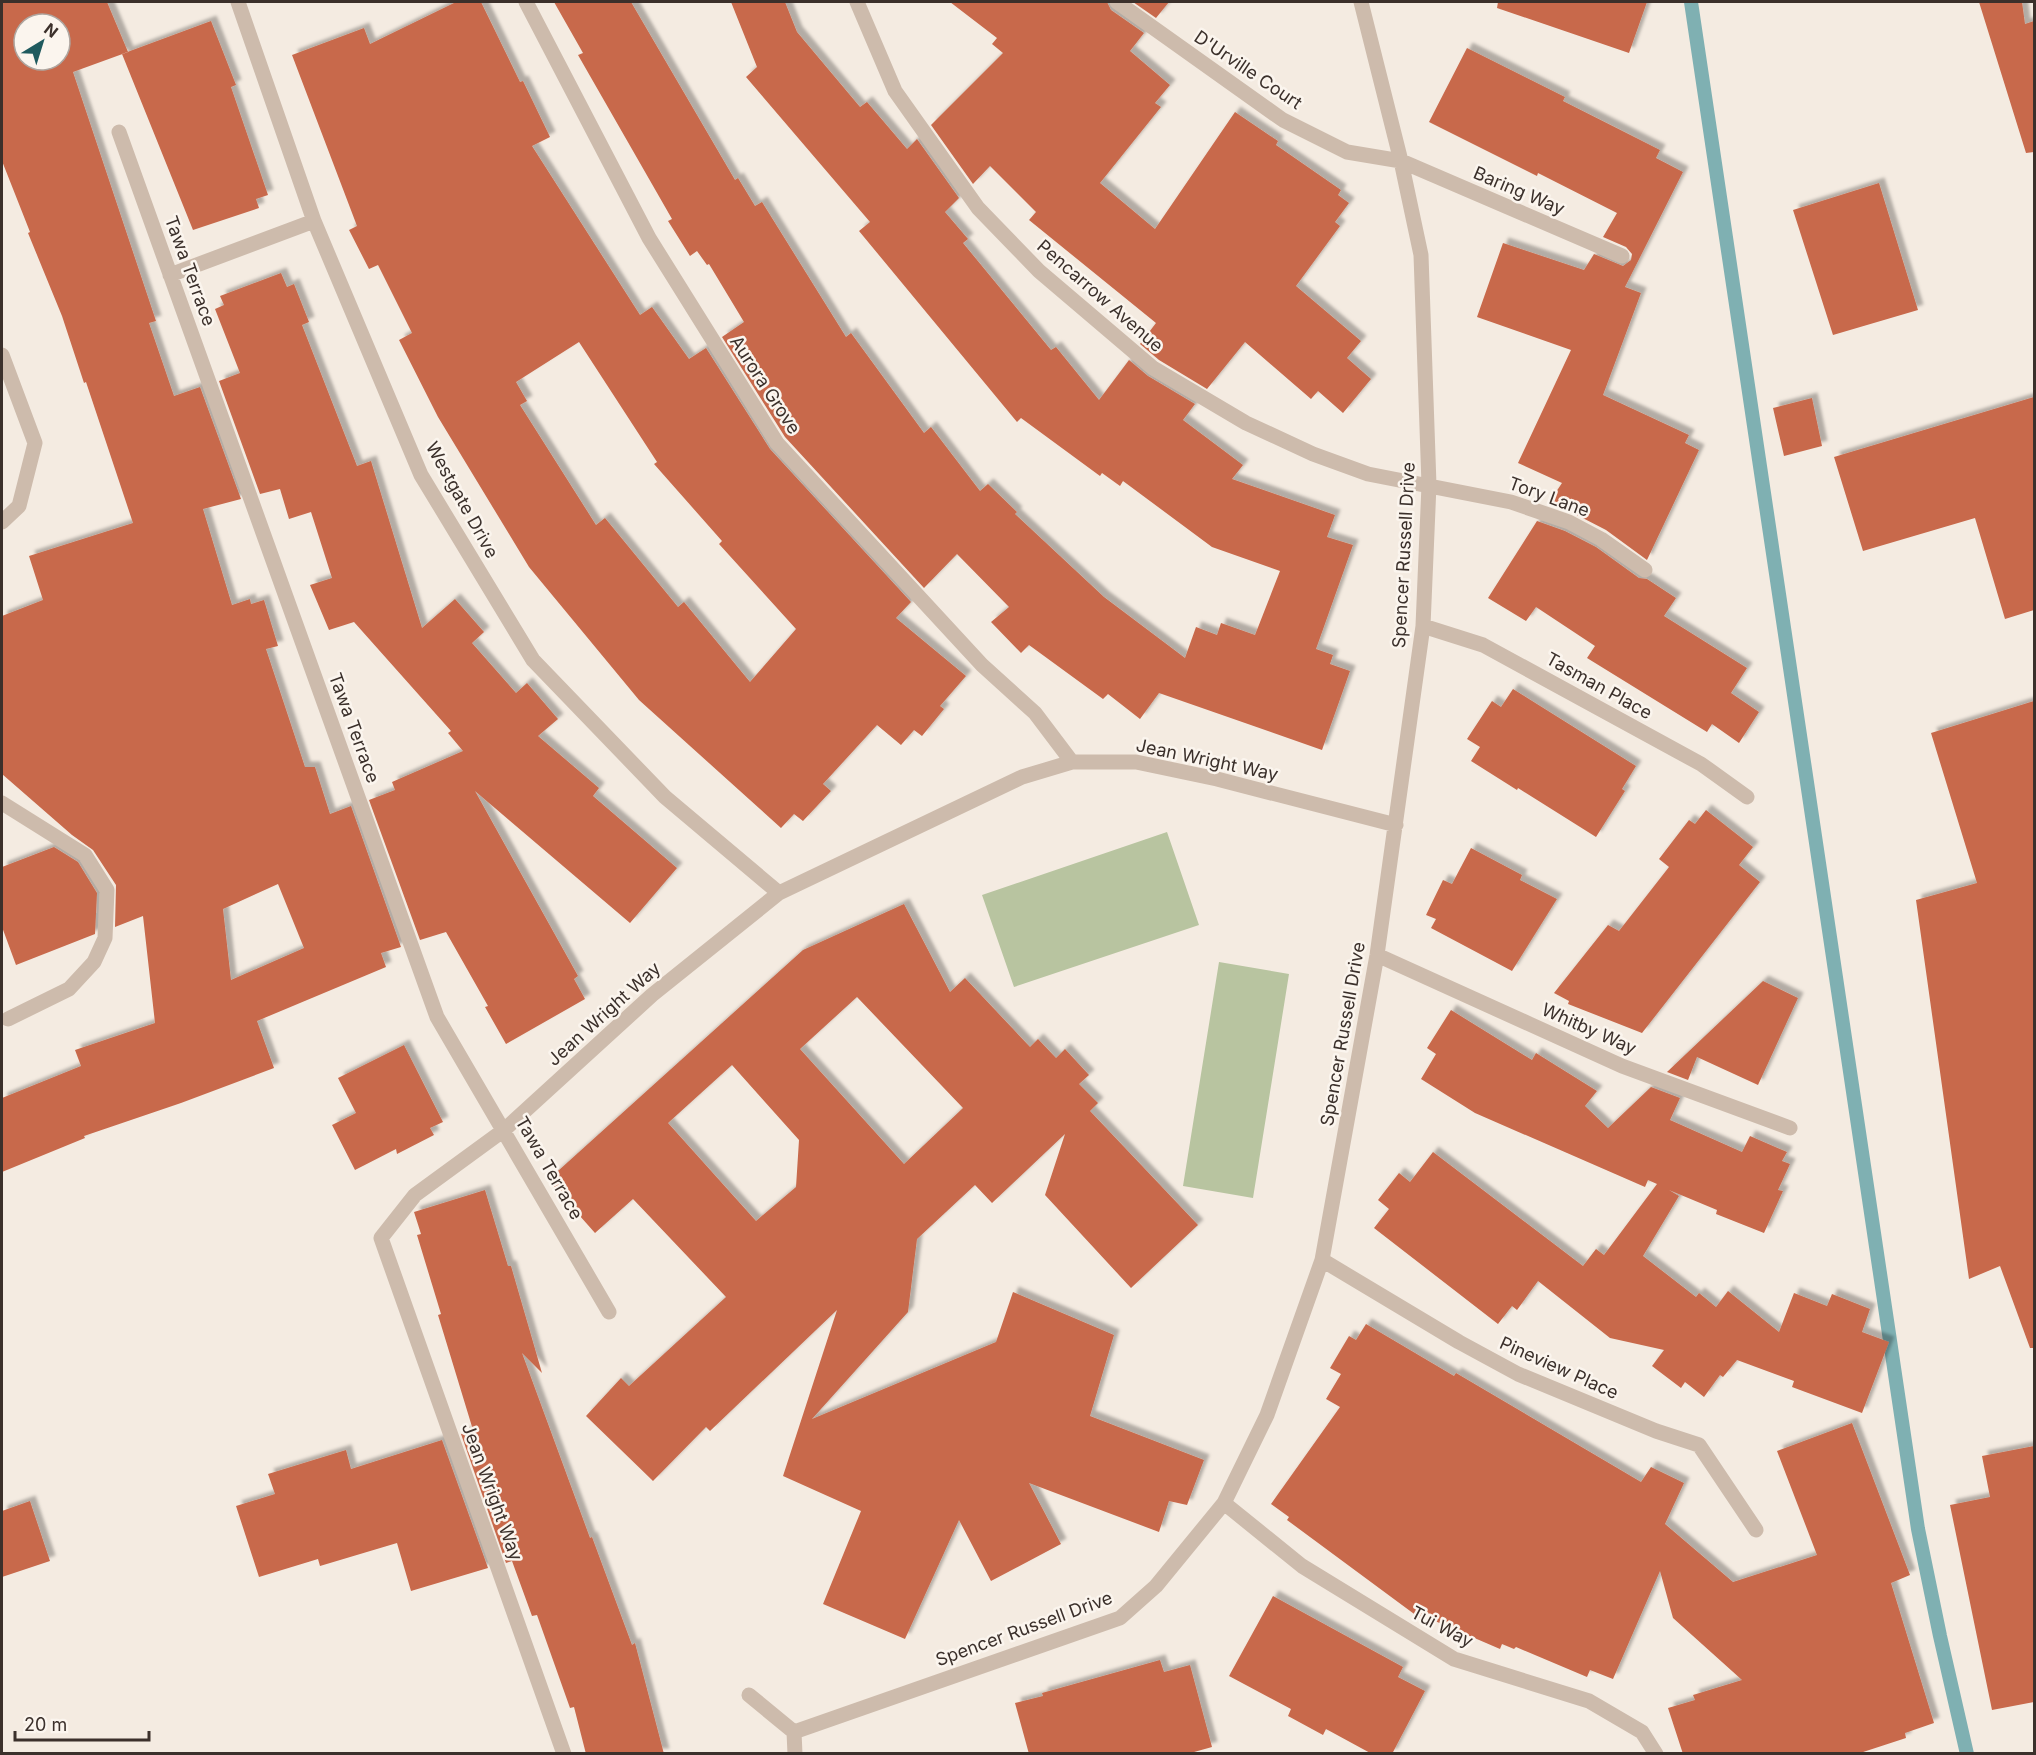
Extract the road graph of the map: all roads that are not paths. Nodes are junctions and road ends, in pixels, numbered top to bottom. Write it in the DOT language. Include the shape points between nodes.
graph roads {
  1 [pos="238,2"];
  2 [pos="526,2"];
  3 [pos="857,2"];
  4 [pos="1117,2"];
  5 [pos="1361,2"];
  6 [pos="119,132"];
  7 [pos="1401,161"];
  8 [pos="314,221"];
  9 [pos="1622,256"];
  10 [pos="170,275"];
  11 [pos="2,355"];
  12 [pos="1429,485"];
  13 [pos="2,522"];
  14 [pos="1645,570"];
  15 [pos="1423,626"];
  16 [pos="1072,762"];
  17 [pos="1747,797"];
  18 [pos="2,802"];
  19 [pos="1396,825"];
  20 [pos="779,893"];
  21 [pos="1377,955"];
  22 [pos="8,1019"];
  23 [pos="1790,1128"];
  24 [pos="504,1130"];
  25 [pos="1322,1260"];
  26 [pos="609,1312"];
  27 [pos="1224,1503"];
  28 [pos="1756,1530"];
  29 [pos="749,1695"];
  30 [pos="794,1732"];
  31 [pos="564,1754"];
  32 [pos="795,1754"];
  33 [pos="1656,1754"];
  1 -- 8 [label="street, Westgate Drive"];
  2 -- 16 [label="street, Aurora Grove" via="649,238 777,443 982,665 1035,713"];
  3 -- 12 [label="street, Pencarrow Avenue" via="896,91 978,208 1039,271 1104,328 1153,368 1246,423 1368,474"];
  4 -- 7 [label="street, D'Urville Court" via="1283,120 1347,152"];
  5 -- 7 [label="street, Spencer Russell Drive"];
  6 -- 10 [label="street, Tawa Terrace"];
  7 -- 9 [label="street, Baring Way"];
  7 -- 12 [label="street, Spencer Russell Drive" via="1421,255"];
  8 -- 10 [label="street"];
  8 -- 20 [label="street, Westgate Drive" via="421,475 533,660 665,797"];
  10 -- 24 [label="street, Tawa Terrace" via="437,1017"];
  11 -- 13 [label="street" via="35,443 20,506"];
  12 -- 14 [label="street, Tory Lane" via="1511,502 1569,522"];
  12 -- 15 [label="street, Spencer Russell Drive"];
  15 -- 17 [label="street, Tasman Place" via="1483,645 1701,764"];
  15 -- 19 [label="street, Spencer Russell Drive"];
  16 -- 19 [label="street, Jean Wright Way" via="1136,762 1217,778"];
  16 -- 20 [label="street, Jean Wright Way" via="1022,777"];
  18 -- 22 [label="street" via="85,855 107,890 105,938 94,962 69,989"];
  19 -- 21 [label="street, Spencer Russell Drive"];
  20 -- 24 [label="street, Jean Wright Way" via="652,995"];
  21 -- 23 [label="street, Whitby Way" via="1622,1066"];
  21 -- 25 [label="street, Spencer Russell Drive"];
  24 -- 26 [label="street, Tawa Terrace"];
  24 -- 31 [label="street, Jean Wright Way" via="415,1195 381,1238"];
  25 -- 27 [label="street, Spencer Russell Drive" via="1268,1415"];
  25 -- 28 [label="street, Pineview Place" via="1518,1374 1699,1445"];
  27 -- 30 [label="street, Spencer Russell Drive" via="1156,1586 1120,1617"];
  27 -- 33 [label="street, Tui Way" via="1302,1566 1454,1659 1589,1701 1642,1732"];
  29 -- 30 [label="street"];
  30 -- 32 [label="street"];
}
